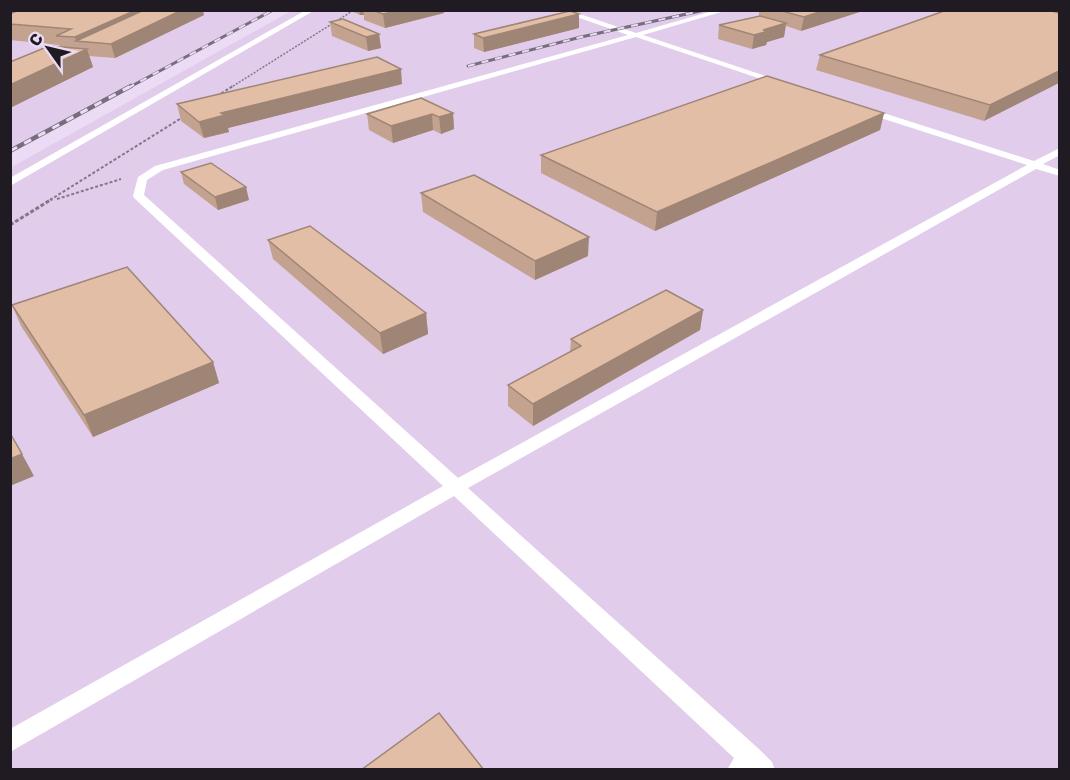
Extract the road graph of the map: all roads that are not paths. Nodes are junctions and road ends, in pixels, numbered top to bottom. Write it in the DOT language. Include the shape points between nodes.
graph roads {
  1 [pos="246,10"];
  2 [pos="251,10"];
  3 [pos="312,10"];
  4 [pos="560,10"];
  5 [pos="725,10"];
  6 [pos="636,35"];
  7 [pos="795,87"];
  8 [pos="852,106"];
  9 [pos="1059,151"];
  10 [pos="1034,165"];
  11 [pos="1059,173"];
  12 [pos="10,183"];
  13 [pos="456,487"];
  14 [pos="10,741"];
  15 [pos="751,765"];
  1 -- 2 [label="lane"];
  3 -- 12 [label="lane"];
  4 -- 6 [label="lane"];
  5 -- 6 [label="lane"];
  6 -- 7 [label="lane"];
  6 -- 13 [label="lane" via="159,168 142,179 138,196"];
  8 -- 10 [label="lane"];
  9 -- 10 [label="lane"];
  10 -- 11 [label="lane"];
  10 -- 13 [label="lane"];
  13 -- 14 [label="lane"];
  13 -- 15 [label="lane"];
}
